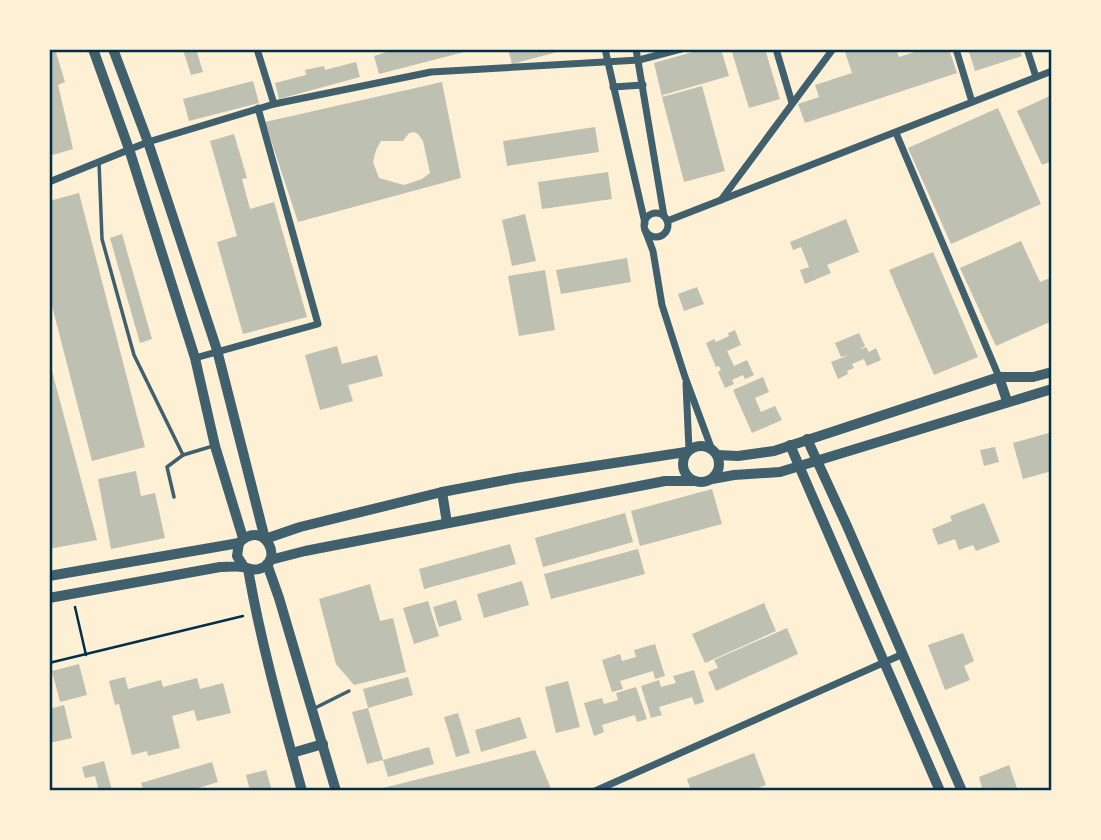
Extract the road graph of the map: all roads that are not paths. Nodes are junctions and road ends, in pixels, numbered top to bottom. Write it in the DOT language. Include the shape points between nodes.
graph roads {
  1 [pos="93,49"];
  2 [pos="113,49"];
  3 [pos="257,49"];
  4 [pos="605,49"];
  5 [pos="636,49"];
  6 [pos="681,49"];
  7 [pos="776,49"];
  8 [pos="833,49"];
  9 [pos="956,49"];
  10 [pos="1027,49"];
  11 [pos="639,60"];
  12 [pos="609,62"];
  13 [pos="1052,71"];
  14 [pos="1036,77"];
  15 [pos="643,85"];
  16 [pos="613,87"];
  17 [pos="972,102"];
  18 [pos="792,103"];
  19 [pos="274,104"];
  20 [pos="258,108"];
  21 [pos="896,133"];
  22 [pos="148,142"];
  23 [pos="129,149"];
  24 [pos="99,162"];
  25 [pos="49,182"];
  26 [pos="721,200"];
  27 [pos="666,219"];
  28 [pos="645,227"];
  29 [pos="666,233"];
  30 [pos="653,251"];
  31 [pos="218,350"];
  32 [pos="195,358"];
  33 [pos="1052,372"];
  34 [pos="685,376"];
  35 [pos="999,377"];
  36 [pos="1052,389"];
  37 [pos="1007,401"];
  38 [pos="807,439"];
  39 [pos="215,446"];
  40 [pos="790,446"];
  41 [pos="688,451"];
  42 [pos="715,452"];
  43 [pos="183,455"];
  44 [pos="817,460"];
  45 [pos="799,466"];
  46 [pos="712,479"];
  47 [pos="694,481"];
  48 [pos="442,492"];
  49 [pos="174,497"];
  50 [pos="447,523"];
  51 [pos="265,539"];
  52 [pos="241,540"];
  53 [pos="268,562"];
  54 [pos="246,568"];
  55 [pos="49,576"];
  56 [pos="49,598"];
  57 [pos="903,654"];
  58 [pos="885,663"];
  59 [pos="349,691"];
  60 [pos="313,709"];
  61 [pos="927,709"];
  62 [pos="908,718"];
  63 [pos="323,744"];
  64 [pos="292,753"];
  65 [pos="302,791"];
  66 [pos="336,791"];
  67 [pos="595,791"];
  68 [pos="940,791"];
  69 [pos="962,791"];
  1 -- 23 [label="street"];
  2 -- 22 [label="street"];
  3 -- 19 [label="street"];
  4 -- 12 [label="street"];
  5 -- 11 [label="street"];
  6 -- 11 [label="street"];
  7 -- 18 [label="street"];
  8 -- 18 [label="street"];
  9 -- 17 [label="street"];
  10 -- 14 [label="street"];
  11 -- 12 [label="street"];
  11 -- 15 [label="street"];
  12 -- 16 [label="street"];
  12 -- 19 [label="street" via="431,72"];
  13 -- 14 [label="street"];
  14 -- 17 [label="street"];
  15 -- 16 [label="street"];
  15 -- 27 [label="street"];
  16 -- 28 [label="street"];
  17 -- 21 [label="street"];
  18 -- 26 [label="street"];
  19 -- 20 [label="street"];
  20 -- 22 [label="street"];
  20 -- 31 [label="street" via="318,324"];
  21 -- 26 [label="street"];
  21 -- 35 [label="street"];
  22 -- 23 [label="street"];
  22 -- 31 [label="street"];
  23 -- 24 [label="street"];
  23 -- 32 [label="street"];
  24 -- 25 [label="street"];
  24 -- 43 [label="lane" via="102,239 134,355"];
  26 -- 27 [label="street"];
  27 -- 28 [label="street" via="652,214"];
  27 -- 29 [label="street"];
  28 -- 29 [label="street" via="655,237"];
  28 -- 30 [label="street"];
  29 -- 30 [label="street"];
  30 -- 34 [label="street" via="662,305"];
  31 -- 32 [label="street"];
  31 -- 51 [label="street"];
  32 -- 39 [label="street"];
  33 -- 35 [label="street"];
  34 -- 41 [label="street"];
  34 -- 42 [label="street"];
  35 -- 37 [label="street"];
  35 -- 38 [label="street"];
  36 -- 37 [label="street"];
  37 -- 44 [label="street"];
  38 -- 40 [label="street"];
  38 -- 44 [label="street"];
  39 -- 43 [label="lane"];
  39 -- 52 [label="street"];
  40 -- 42 [label="street" via="738,456"];
  40 -- 45 [label="street"];
  41 -- 42 [label="street" via="701,446"];
  41 -- 47 [label="street" via="683,469"];
  41 -- 48 [label="street"];
  42 -- 46 [label="street" via="719,468"];
  43 -- 49 [label="lane" via="167,467"];
  44 -- 45 [label="street"];
  44 -- 57 [label="street"];
  45 -- 46 [label="street"];
  45 -- 58 [label="street"];
  46 -- 47 [label="street"];
  47 -- 50 [label="street" via="665,481"];
  48 -- 50 [label="street"];
  48 -- 51 [label="street"];
  50 -- 53 [label="street"];
  51 -- 52 [label="street" via="254,535"];
  51 -- 53 [label="street" via="271,549"];
  52 -- 54 [label="street" via="237,556"];
  52 -- 55 [label="street"];
  53 -- 54 [label="street" via="256,570"];
  53 -- 60 [label="street"];
  54 -- 56 [label="street" via="220,568"];
  54 -- 64 [label="street"];
  57 -- 58 [label="street"];
  57 -- 61 [label="street"];
  58 -- 62 [label="street"];
  58 -- 67 [label="street"];
  59 -- 60 [label="lane"];
  60 -- 63 [label="street"];
  61 -- 62 [label="street"];
  61 -- 69 [label="street"];
  62 -- 68 [label="street"];
  63 -- 64 [label="street"];
  63 -- 66 [label="street"];
  64 -- 65 [label="street"];
}
